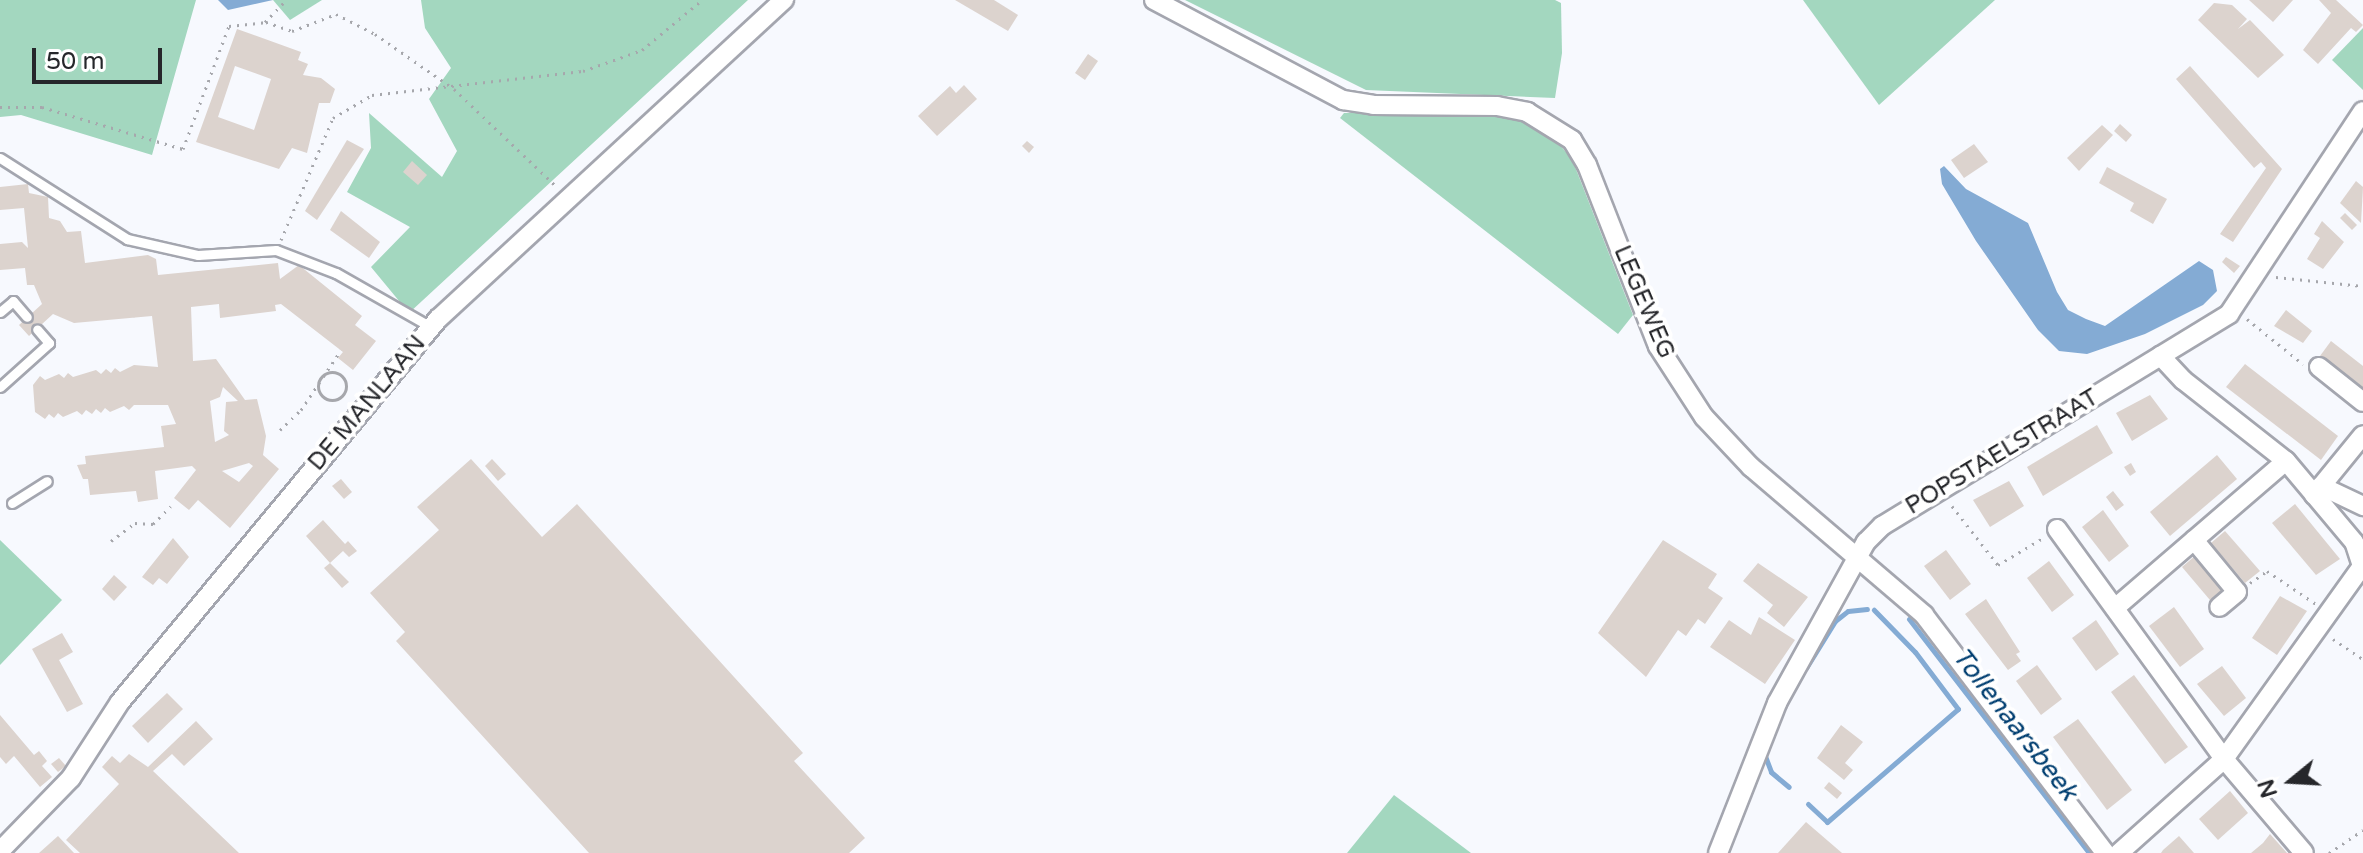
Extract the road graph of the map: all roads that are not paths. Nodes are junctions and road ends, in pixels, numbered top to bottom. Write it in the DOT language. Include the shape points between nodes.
graph roads {
  1 [pos="784,0"];
  2 [pos="1154,0"];
  3 [pos="2363,111"];
  4 [pos="0,158"];
  5 [pos="0,312"];
  6 [pos="27,317"];
  7 [pos="431,327"];
  8 [pos="37,329"];
  9 [pos="2161,356"];
  10 [pos="2319,367"];
  11 [pos="0,387"];
  12 [pos="2363,402"];
  13 [pos="2363,435"];
  14 [pos="2286,461"];
  15 [pos="47,481"];
  16 [pos="2317,491"];
  17 [pos="12,503"];
  18 [pos="2363,506"];
  19 [pos="2057,529"];
  20 [pos="2194,540"];
  21 [pos="1857,561"];
  22 [pos="2363,566"];
  23 [pos="2219,607"];
  24 [pos="2115,608"];
  25 [pos="2224,759"];
  26 [pos="0,851"];
  27 [pos="1718,853"];
  28 [pos="2105,853"];
  29 [pos="2119,853"];
  30 [pos="2304,853"];
  1 -- 7 [label="street, DE MANLAAN"];
  2 -- 21 [label="street, LEGEWEG" via="1343,100 1497,106 1552,124 1572,140 1587,165 1658,346 1704,417 1751,467"];
  3 -- 9 [label="street, POPSTAELSTRAAT" via="2235,305"];
  4 -- 7 [label="lane" via="127,239 198,255 276,250 336,273"];
  5 -- 6 [label="lane" via="13,301"];
  7 -- 26 [label="street, DE MANLAAN" via="120,702 71,778"];
  8 -- 11 [label="lane" via="49,343"];
  9 -- 14 [label="street"];
  9 -- 21 [label="street, POPSTAELSTRAAT" via="1882,526"];
  10 -- 12 [label="street"];
  13 -- 16 [label="street"];
  14 -- 16 [label="street"];
  14 -- 20 [label="street"];
  15 -- 17 [label="lane"];
  16 -- 18 [label="street"];
  16 -- 22 [label="street" via="2354,542"];
  19 -- 24 [label="street"];
  20 -- 23 [label="street" via="2237,592"];
  20 -- 24 [label="street"];
  21 -- 27 [label="street, POPSTAELSTRAAT" via="1784,690"];
  21 -- 28 [label="street, LEGEWEG" via="1903,595 1938,632"];
  22 -- 25 [label="street"];
  24 -- 25 [label="street"];
  25 -- 29 [label="street"];
  25 -- 30 [label="street"];
}
